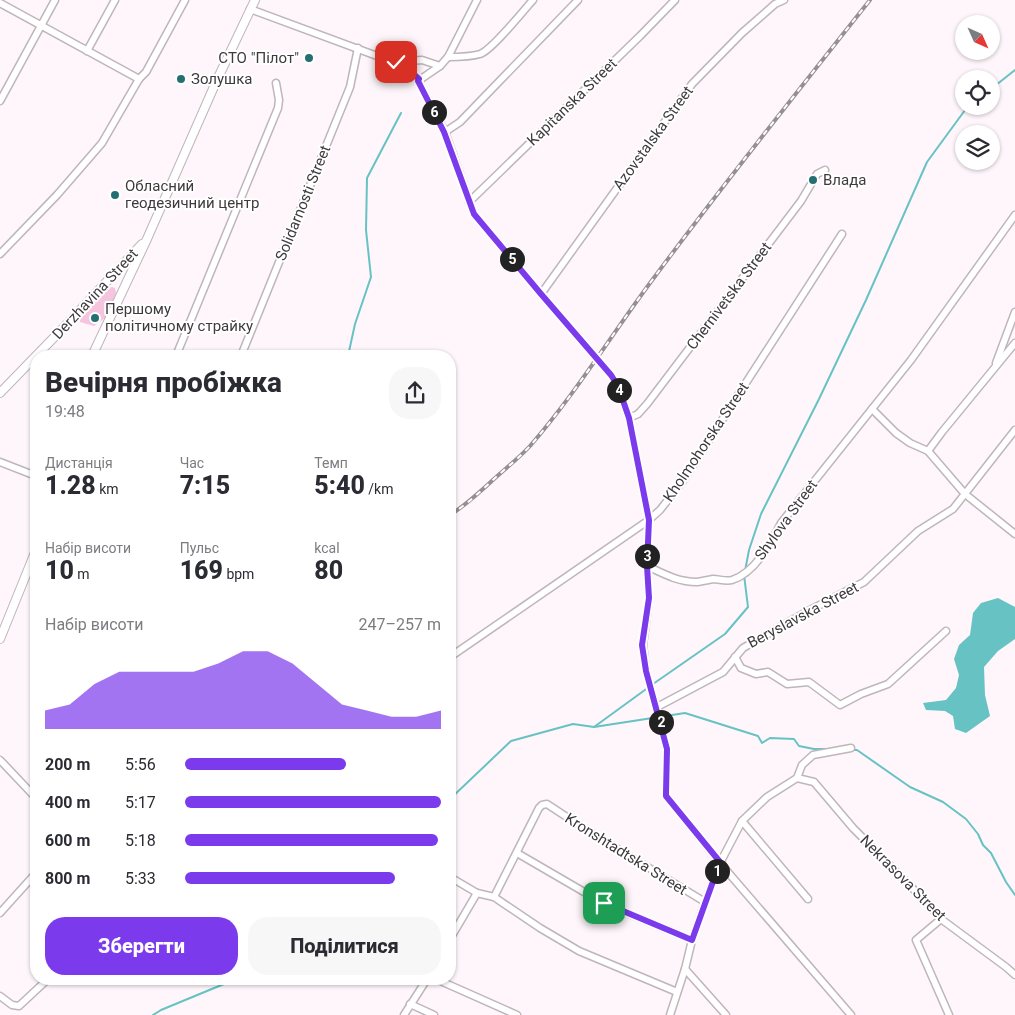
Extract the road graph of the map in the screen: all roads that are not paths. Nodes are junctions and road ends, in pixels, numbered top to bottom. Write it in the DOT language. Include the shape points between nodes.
graph roads {
  1 [pos="55,0"];
  2 [pos="115,0"];
  3 [pos="185,0"];
  4 [pos="255,0"];
  5 [pos="477,0"];
  6 [pos="533,0"];
  7 [pos="578,0"];
  8 [pos="673,0"];
  9 [pos="784,0"];
  10 [pos="0,3"];
  11 [pos="250,9"];
  12 [pos="40,26"];
  13 [pos="358,48"];
  14 [pos="87,51"];
  15 [pos="448,57"];
  16 [pos="396,62"];
  17 [pos="440,66"];
  18 [pos="139,79"];
  19 [pos="418,81"];
  20 [pos="276,83"];
  21 [pos="0,101"];
  22 [pos="444,132"];
  23 [pos="825,170"];
  24 [pos="469,202"];
  25 [pos="1015,215"];
  26 [pos="842,234"];
  27 [pos="147,239"];
  28 [pos="0,254"];
  29 [pos="541,294"];
  30 [pos="1015,312"];
  31 [pos="1015,343"];
  32 [pos="42,350"];
  33 [pos="95,350"];
  34 [pos="178,350"];
  35 [pos="243,350"];
  36 [pos="30,362"];
  37 [pos="994,367"];
  38 [pos="0,393"];
  39 [pos="872,409"];
  40 [pos="629,418"];
  41 [pos="1015,430"];
  42 [pos="928,451"];
  43 [pos="0,462"];
  44 [pos="30,474"];
  45 [pos="965,494"];
  46 [pos="649,520"];
  47 [pos="1015,524"];
  48 [pos="1012,532"];
  49 [pos="30,565"];
  50 [pos="647,566"];
  51 [pos="946,631"];
  52 [pos="0,639"];
  53 [pos="456,653"];
  54 [pos="735,657"];
  55 [pos="657,707"];
  56 [pos="851,748"];
  57 [pos="0,760"];
  58 [pos="797,778"];
  59 [pos="30,792"];
  60 [pos="742,821"];
  61 [pos="517,853"];
  62 [pos="720,862"];
  63 [pos="30,880"];
  64 [pos="456,881"];
  65 [pos="477,893"];
  66 [pos="494,898"];
  67 [pos="808,899"];
  68 [pos="705,902"];
  69 [pos="0,913"];
  70 [pos="941,919"];
  71 [pos="456,929"];
  72 [pos="692,940"];
  73 [pos="685,969"];
  74 [pos="1015,975"];
  75 [pos="42,985"];
  76 [pos="423,985"];
  77 [pos="450,985"];
  78 [pos="678,992"];
  79 [pos="0,996"];
  80 [pos="410,1004"];
  81 [pos="404,1015"];
  82 [pos="434,1015"];
  83 [pos="517,1015"];
  84 [pos="670,1015"];
  85 [pos="726,1015"];
  86 [pos="851,1015"];
  87 [pos="949,1015"];
  1 -- 12 [label="street"];
  2 -- 14 [label="street"];
  3 -- 18 [label="street" via="146,72"];
  4 -- 11 [label="main road"];
  5 -- 15 [label="street"];
  6 -- 15 [label="street" via="486,51"];
  7 -- 22 [label="street" via="460,122"];
  8 -- 24 [label="street, Kapitanska Street"];
  9 -- 29 [label="street, Azovstalska Street" via="742,33 692,84"];
  10 -- 12 [label="street"];
  11 -- 13 [label="street"];
  11 -- 27 [label="main road"];
  12 -- 14 [label="street"];
  12 -- 21 [label="street"];
  13 -- 16 [label="street"];
  13 -- 35 [label="street, Solidarnosti Street" via="350,86"];
  14 -- 18 [label="street"];
  15 -- 17 [label="street"];
  16 -- 17 [label="street" via="422,60"];
  16 -- 19 [label="street" via="408,69"];
  17 -- 19 [label="street"];
  18 -- 28 [label="street" via="102,143"];
  19 -- 22 [label="street"];
  20 -- 34 [label="street" via="280,100 278,108"];
  22 -- 24 [label="street"];
  23 -- 40 [label="street, Chernivetska Street" via="817,174 802,201 647,404"];
  24 -- 29 [label="street" via="474,214"];
  25 -- 39 [label="street, Shylova Street"];
  26 -- 46 [label="street, Kholmohorska Street" via="682,482"];
  27 -- 32 [label="main road, Derzhavina Street"];
  27 -- 33 [label="main road"];
  29 -- 40 [label="street" via="611,375"];
  30 -- 37 [label="street"];
  31 -- 37 [label="street"];
  36 -- 38 [label="main road, Derzhavina Street"];
  37 -- 42 [label="street"];
  39 -- 42 [label="street" via="896,434"];
  39 -- 50 [label="street, Shylova Street" via="781,523 757,562 744,573 731,580 690,582 671,578"];
  40 -- 46 [label="street"];
  41 -- 45 [label="street, Beryslavska Street"];
  42 -- 45 [label="street"];
  43 -- 44 [label="street"];
  45 -- 48 [label="street"];
  45 -- 54 [label="street, Beryslavska Street" via="953,509 918,530 864,582 743,648"];
  46 -- 50 [label="street"];
  46 -- 53 [label="street, Kholmohorska Street"];
  47 -- 48 [label="street"];
  49 -- 52 [label="main road"];
  50 -- 55 [label="street" via="649,598 642,645"];
  51 -- 54 [label="street" via="888,684 840,705 809,682 787,684 768,672 756,674 741,668"];
  54 -- 55 [label="street, Beryslavska Street" via="722,672"];
  55 -- 62 [label="street" via="667,749 666,796"];
  56 -- 58 [label="street" via="813,755 802,765"];
  57 -- 59 [label="street"];
  58 -- 60 [label="street" via="767,797"];
  58 -- 70 [label="street, Nekrasova Street" via="814,782 853,828"];
  60 -- 62 [label="street"];
  60 -- 67 [label="street"];
  61 -- 66 [label="street"];
  61 -- 68 [label="street, Kronshtadtska Street" via="539,808 547,804"];
  61 -- 72 [label="street" via="604,903"];
  62 -- 68 [label="street"];
  62 -- 86 [label="street"];
  63 -- 69 [label="street"];
  64 -- 65 [label="street"];
  65 -- 66 [label="street"];
  65 -- 71 [label="street"];
  66 -- 78 [label="street" via="579,951"];
  68 -- 72 [label="street"];
  70 -- 74 [label="street, Nekrasova Street"];
  70 -- 87 [label="street" via="916,940"];
  72 -- 73 [label="street"];
  73 -- 78 [label="street"];
  73 -- 85 [label="street"];
  75 -- 79 [label="street" via="19,1006"];
  76 -- 80 [label="street"];
  77 -- 83 [label="street"];
  78 -- 84 [label="street"];
  80 -- 81 [label="street"];
  80 -- 82 [label="street"];
}
